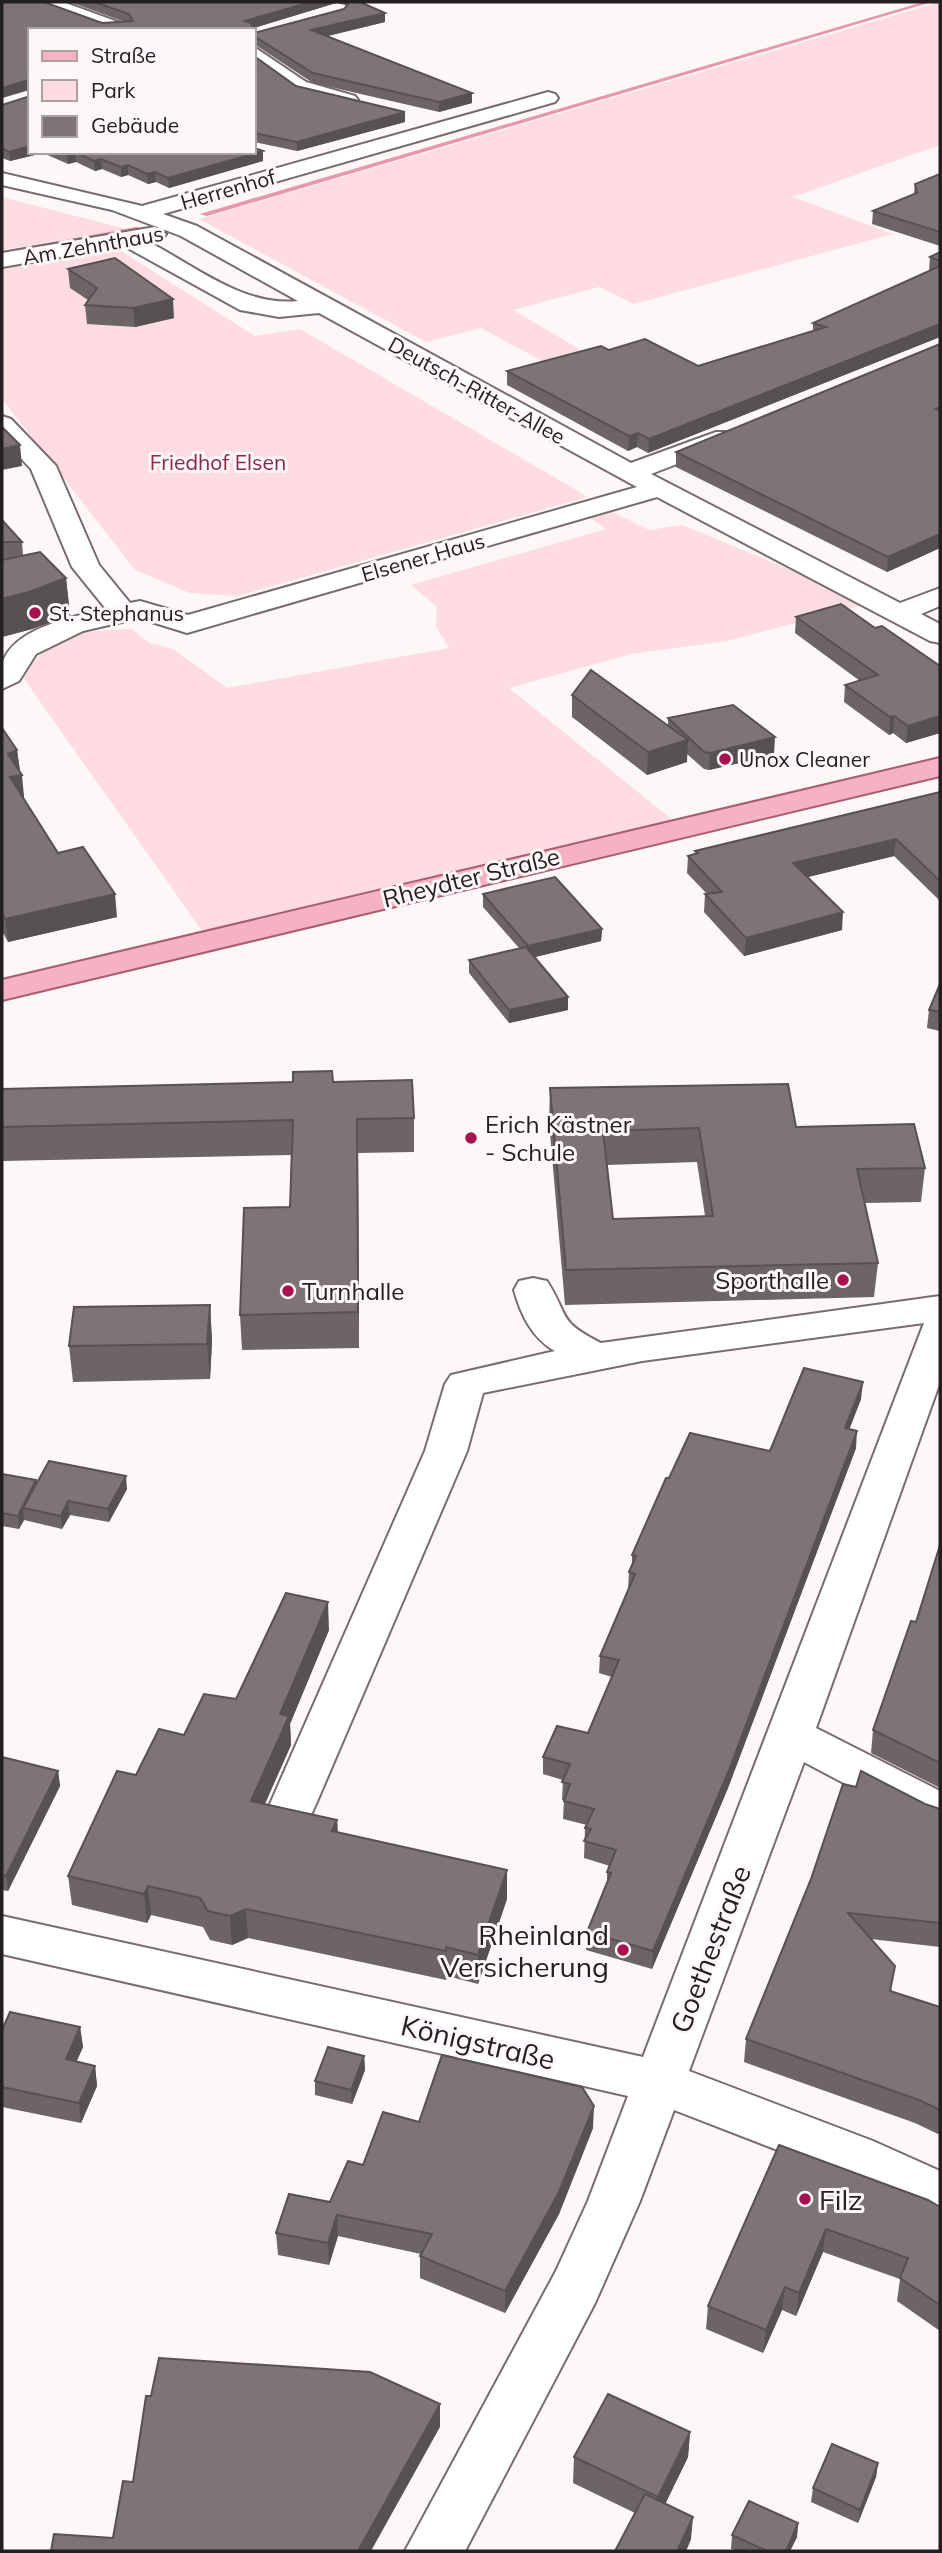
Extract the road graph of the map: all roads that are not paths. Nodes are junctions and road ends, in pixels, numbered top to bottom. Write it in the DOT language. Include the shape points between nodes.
graph roads {
  1 [pos="46,2"];
  2 [pos="117,28"];
  3 [pos="256,54"];
  4 [pos="548,98"];
  5 [pos="374,106"];
  6 [pos="413,116"];
  7 [pos="453,125"];
  8 [pos="278,156"];
  9 [pos="314,164"];
  10 [pos="2,179"];
  11 [pos="143,213"];
  12 [pos="184,229"];
  13 [pos="128,239"];
  14 [pos="2,260"];
  15 [pos="323,305"];
  16 [pos="2,424"];
  17 [pos="747,428"];
  18 [pos="629,473"];
  19 [pos="658,489"];
  20 [pos="940,596"];
  21 [pos="123,612"];
  22 [pos="900,613"];
  23 [pos="940,635"];
  24 [pos="2,680"];
  25 [pos="940,767"];
  26 [pos="2,990"];
  27 [pos="533,1290"];
  28 [pos="940,1308"];
  29 [pos="940,1328"];
  30 [pos="598,1357"];
  31 [pos="791,1735"];
  32 [pos="293,1804"];
  33 [pos="940,1812"];
  34 [pos="2,1935"];
  35 [pos="659,2082"];
  36 [pos="940,2195"];
  37 [pos="434,2551"];
  1 -- 2 [label="street"];
  3 -- 5 [label="street" via="299,86"];
  4 -- 7 [label="street, Herrenhof"];
  6 -- 7 [label="street, Herrenhof"];
  7 -- 9 [label="street, Herrenhof"];
  8 -- 9 [label="street, Herrenhof"];
  9 -- 11 [label="street, Herrenhof"];
  10 -- 11 [label="street, Deutsch-Ritter-Allee"];
  11 -- 12 [label="street, Deutsch-Ritter-Allee"];
  12 -- 13 [label="street, Am Zehnthaus"];
  12 -- 15 [label="street, Deutsch-Ritter-Allee"];
  13 -- 14 [label="street, Am Zehnthaus"];
  13 -- 15 [label="street" via="248,305 272,310"];
  15 -- 18 [label="street, Deutsch-Ritter-Allee"];
  16 -- 21 [label="street" via="43,466 74,570"];
  17 -- 18 [label="street"];
  18 -- 19 [label="street, Deutsch-Ritter-Allee"];
  19 -- 21 [label="street, Elsener Haus" via="187,624 139,609"];
  19 -- 22 [label="street, Deutsch-Ritter-Allee"];
  20 -- 22 [label="street"];
  21 -- 24 [label="street" via="33,642"];
  22 -- 23 [label="street, Deutsch-Ritter-Allee"];
  25 -- 26 [label="main road, Rheydter Straße"];
  27 -- 30 [label="street" via="542,1319 563,1340"];
  28 -- 30 [label="street"];
  29 -- 31 [label="street, Goethestraße"];
  30 -- 32 [label="street" via="465,1384 446,1451"];
  31 -- 33 [label="street"];
  31 -- 35 [label="street, Goethestraße"];
  34 -- 35 [label="street, Königstraße"];
  35 -- 36 [label="street, Königstraße" via="855,2157"];
  35 -- 37 [label="street, Goethestraße" via="576,2286"];
}
